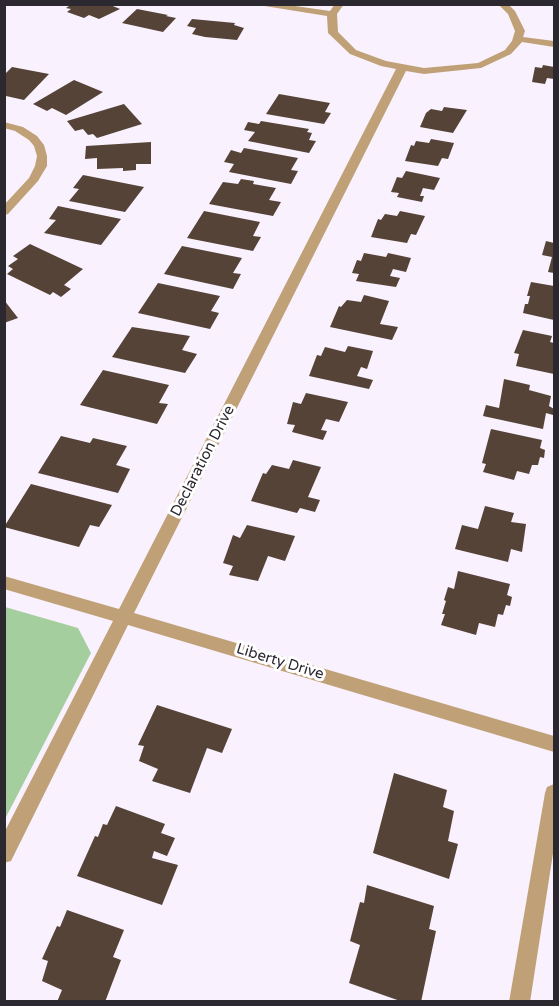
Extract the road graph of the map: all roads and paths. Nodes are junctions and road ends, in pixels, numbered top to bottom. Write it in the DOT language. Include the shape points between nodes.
graph roads {
  1 [pos="256,4"];
  2 [pos="340,4"];
  3 [pos="502,4"];
  4 [pos="332,14"];
  5 [pos="519,39"];
  6 [pos="555,44"];
  7 [pos="402,68"];
  8 [pos="4,125"];
  9 [pos="4,212"];
  10 [pos="4,582"];
  11 [pos="125,616"];
  12 [pos="555,744"];
  13 [pos="555,793"];
  14 [pos="4,854"];
  15 [pos="519,1002"];
  1 -- 4 [label="street"];
  2 -- 4 [label="street"];
  3 -- 5 [label="street" via="518,22"];
  4 -- 7 [label="street" via="333,33 342,43 368,59"];
  5 -- 6 [label="street"];
  5 -- 7 [label="street" via="508,52 481,65 446,71"];
  7 -- 11 [label="street, Declaration Drive"];
  8 -- 9 [label="street" via="33,138 42,156 34,178"];
  10 -- 11 [label="street, Liberty Drive"];
  11 -- 12 [label="street, Liberty Drive"];
  11 -- 14 [label="street, Declaration Drive"];
  13 -- 15 [label="street"];
}
